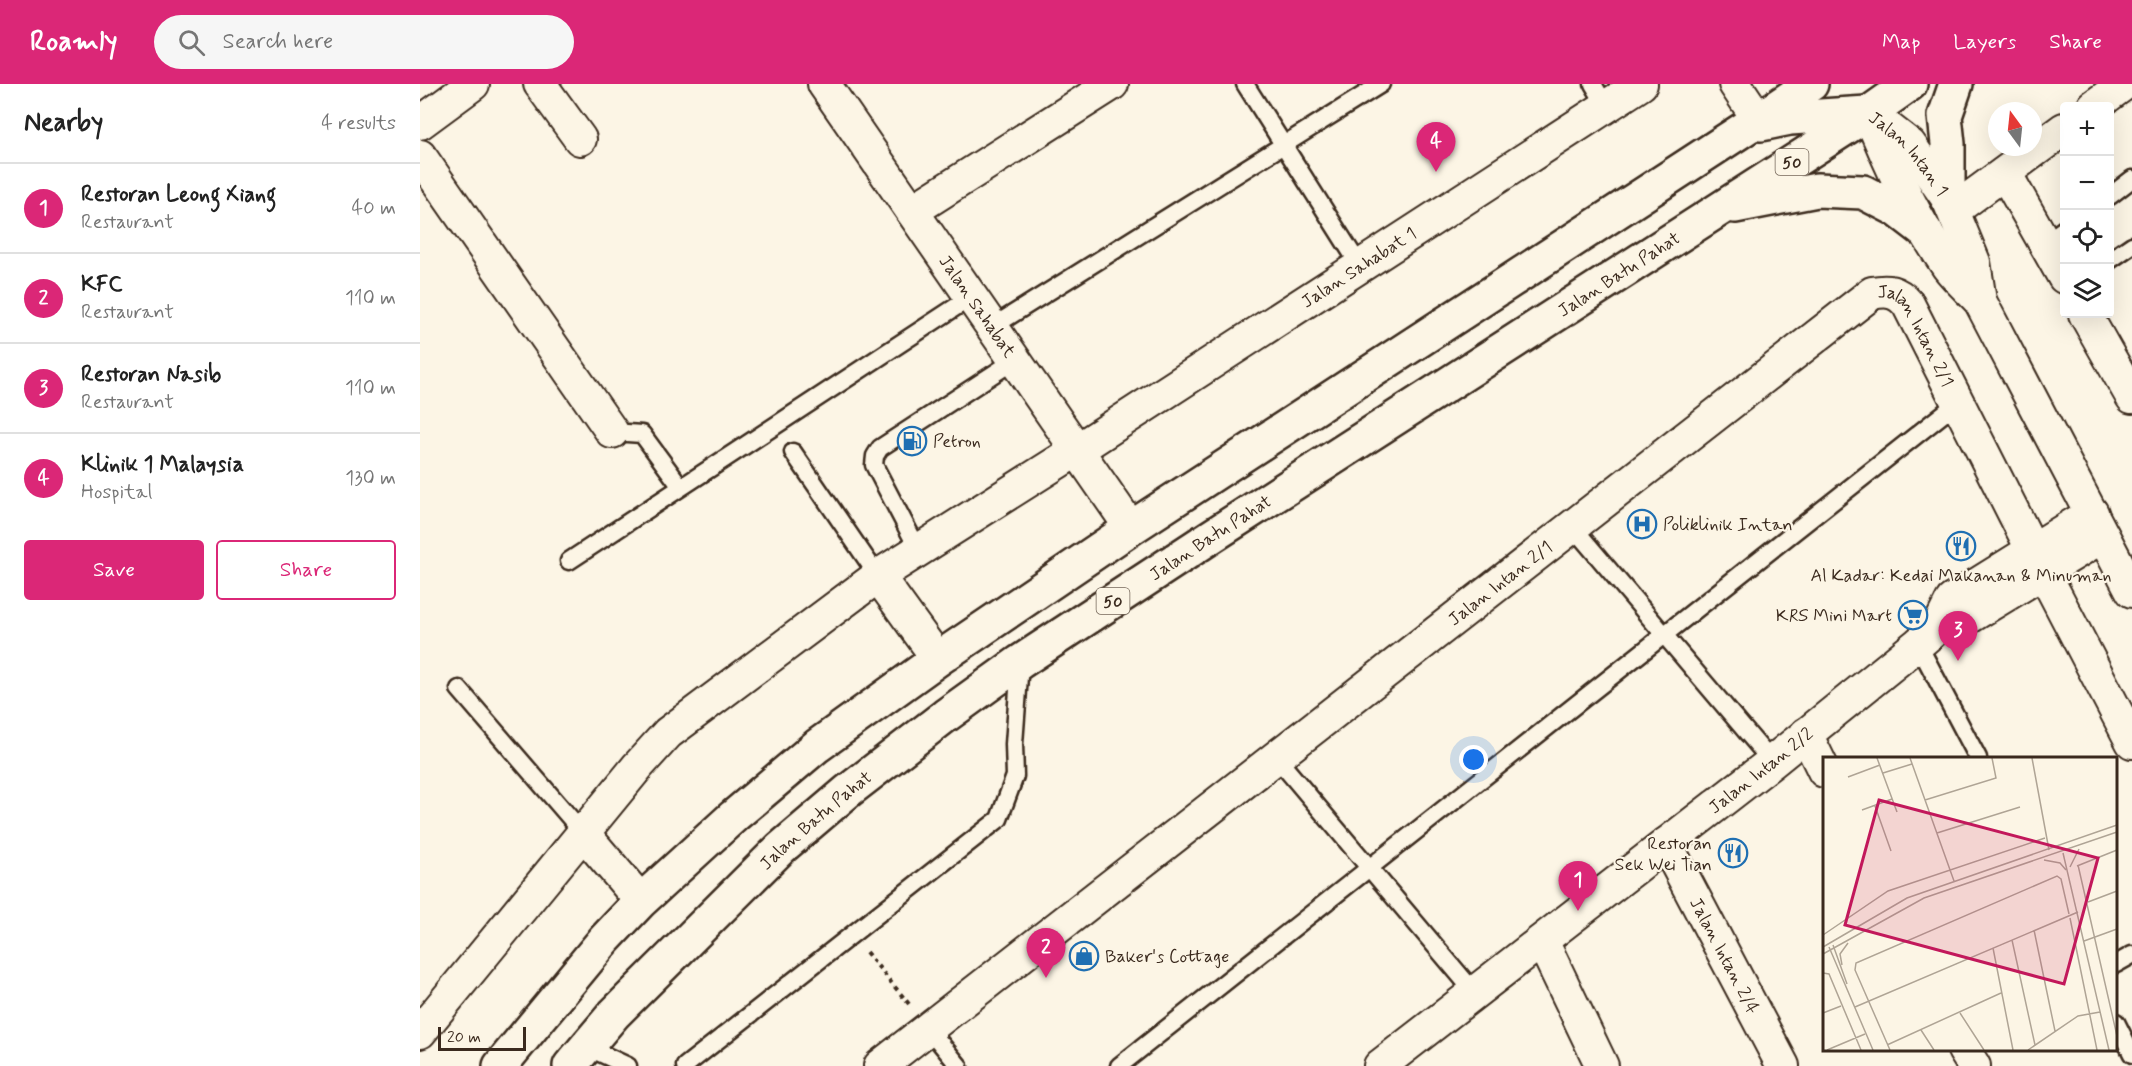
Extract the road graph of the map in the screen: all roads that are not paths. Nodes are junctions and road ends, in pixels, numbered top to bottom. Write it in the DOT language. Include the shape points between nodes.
graph roads {
  1 [pos="473,84"];
  2 [pos="540,84"];
  3 [pos="1112,84"];
  4 [pos="1245,84"];
  5 [pos="1381,84"];
  6 [pos="1641,84"];
  7 [pos="1735,84"];
  8 [pos="1811,84"];
  9 [pos="1910,84"];
  10 [pos="1956,84"];
  11 [pos="2124,84"];
  12 [pos="828,86"];
  13 [pos="1600,95"];
  14 [pos="1871,98"];
  15 [pos="2099,102"];
  16 [pos="420,123"];
  17 [pos="1753,124"];
  18 [pos="2060,132"];
  19 [pos="580,139"];
  20 [pos="1283,145"];
  21 [pos="420,156"];
  22 [pos="2005,173"];
  23 [pos="2132,179"];
  24 [pos="2114,192"];
  25 [pos="1951,204"];
  26 [pos="1715,210"];
  27 [pos="912,211"];
  28 [pos="1926,232"];
  29 [pos="2055,236"];
  30 [pos="2132,244"];
  31 [pos="2114,257"];
  32 [pos="2061,264"];
  33 [pos="1360,266"];
  34 [pos="971,297"];
  35 [pos="1980,301"];
  36 [pos="2087,318"];
  37 [pos="992,327"];
  38 [pos="1015,360"];
  39 [pos="2132,398"];
  40 [pos="1957,403"];
  41 [pos="612,432"];
  42 [pos="1077,450"];
  43 [pos="793,452"];
  44 [pos="681,487"];
  45 [pos="2098,525"];
  46 [pos="1572,526"];
  47 [pos="1131,528"];
  48 [pos="919,551"];
  49 [pos="2038,560"];
  50 [pos="569,561"];
  51 [pos="878,576"];
  52 [pos="2132,591"];
  53 [pos="1664,635"];
  54 [pos="1929,635"];
  55 [pos="938,659"];
  56 [pos="1020,662"];
  57 [pos="459,689"];
  58 [pos="1806,734"];
  59 [pos="2132,742"];
  60 [pos="1276,757"];
  61 [pos="1977,757"];
  62 [pos="1772,762"];
  63 [pos="1823,769"];
  64 [pos="584,834"];
  65 [pos="1666,844"];
  66 [pos="1370,868"];
  67 [pos="641,901"];
  68 [pos="1542,941"];
  69 [pos="2132,955"];
  70 [pos="2117,963"];
  71 [pos="1474,992"];
  72 [pos="2117,1026"];
  73 [pos="928,1028"];
  74 [pos="420,1032"];
  75 [pos="1965,1051"];
  76 [pos="2132,1054"];
  77 [pos="578,1057"];
  78 [pos="500,1066"];
  79 [pos="628,1066"];
  80 [pos="685,1066"];
  81 [pos="880,1066"];
  82 [pos="959,1066"];
  83 [pos="1119,1066"];
  84 [pos="1380,1066"];
  85 [pos="1602,1066"];
  86 [pos="1784,1066"];
  87 [pos="1974,1066"];
  1 -- 16 [label="street"];
  2 -- 19 [label="street"];
  3 -- 27 [label="street"];
  4 -- 20 [label="lane"];
  5 -- 20 [label="lane"];
  6 -- 13 [label="street, Jalan Sahabat 1"];
  7 -- 17 [label="street"];
  8 -- 17 [label="highway"];
  9 -- 14 [label="highway, Jalan Batu Pahat / 50"];
  10 -- 25 [label="highway" via="1945,116"];
  11 -- 15 [label="street"];
  12 -- 27 [label="street, Jalan Sahabat"];
  13 -- 33 [label="street, Jalan Sahabat 1"];
  14 -- 17 [label="highway"];
  14 -- 25 [label="street, Jalan Intan 1"];
  14 -- 26 [label="highway, Jalan Batu Pahat / 50"];
  14 -- 28 [label="street, Jalan Intan 1" via="1890,165"];
  17 -- 47 [label="highway"];
  18 -- 22 [label="street"];
  20 -- 33 [label="lane"];
  20 -- 37 [label="lane"];
  21 -- 41 [label="street"];
  22 -- 25 [label="street"];
  22 -- 29 [label="street"];
  23 -- 24 [label="lane"];
  25 -- 35 [label="street, Jalan Intan 1" via="1974,262"];
  26 -- 28 [label="highway" via="1817,190 1863,192 1896,209"];
  26 -- 56 [label="highway, Jalan Batu Pahat / 50"];
  27 -- 34 [label="street, Jalan Sahabat"];
  28 -- 35 [label="street, Jalan Intan 1" via="1949,268"];
  29 -- 32 [label="street"];
  30 -- 31 [label="lane"];
  33 -- 42 [label="street, Jalan Sahabat 1"];
  34 -- 37 [label="street, Jalan Sahabat"];
  34 -- 44 [label="lane"];
  35 -- 45 [label="street, Jalan Intan 1"];
  36 -- 39 [label="street"];
  37 -- 38 [label="street, Jalan Sahabat"];
  38 -- 42 [label="street, Jalan Sahabat"];
  38 -- 48 [label="lane" via="880,448 875,456 874,465"];
  40 -- 46 [label="street, Jalan Intan 2/1" via="1908,304 1900,295 1887,290 1872,293"];
  40 -- 49 [label="street, Jalan Intan 2/1"];
  40 -- 53 [label="lane"];
  41 -- 44 [label="lane" via="642,434"];
  42 -- 47 [label="street, Jalan Sahabat"];
  42 -- 48 [label="street, Jalan Sahabat 1"];
  43 -- 51 [label="lane"];
  44 -- 50 [label="lane"];
  45 -- 49 [label="street, Jalan Intan 2/2"];
  45 -- 52 [label="street, Jalan Intan 1"];
  46 -- 53 [label="lane"];
  46 -- 60 [label="street, Jalan Intan 2/1"];
  47 -- 55 [label="highway"];
  48 -- 51 [label="street, Jalan Sahabat 1"];
  49 -- 54 [label="street, Jalan Intan 2/2" via="1968,618"];
  49 -- 59 [label="street"];
  51 -- 55 [label="street"];
  51 -- 64 [label="street, Jalan Sahabat 1" via="668,733"];
  53 -- 62 [label="lane"];
  53 -- 66 [label="lane"];
  54 -- 58 [label="street, Jalan Intan 2/2"];
  54 -- 61 [label="lane"];
  55 -- 67 [label="highway" via="817,746"];
  56 -- 77 [label="highway, Jalan Batu Pahat / 50" via="848,791 782,848 614,1014"];
  56 -- 80 [label="lane" via="1015,776 999,819"];
  57 -- 64 [label="lane"];
  58 -- 62 [label="street, Jalan Intan 2/2"];
  58 -- 63 [label="street"];
  60 -- 66 [label="lane"];
  60 -- 73 [label="street, Jalan Intan 2/1"];
  62 -- 65 [label="street, Jalan Intan 2/2"];
  64 -- 67 [label="street"];
  64 -- 74 [label="street, Jalan Sahabat 1"];
  65 -- 68 [label="street, Jalan Intan 2/2"];
  65 -- 86 [label="street, Jalan Intan 2/4"];
  66 -- 71 [label="lane"];
  66 -- 83 [label="lane"];
  67 -- 78 [label="highway"];
  68 -- 71 [label="street, Jalan Intan 2/2"];
  68 -- 85 [label="street"];
  69 -- 70 [label="lane"];
  71 -- 84 [label="street, Jalan Intan 2/2"];
  72 -- 76 [label="lane"];
  73 -- 81 [label="street, Jalan Intan 2/1"];
  73 -- 82 [label="lane"];
  75 -- 87 [label="street"];
  77 -- 79 [label="lane"];
}
